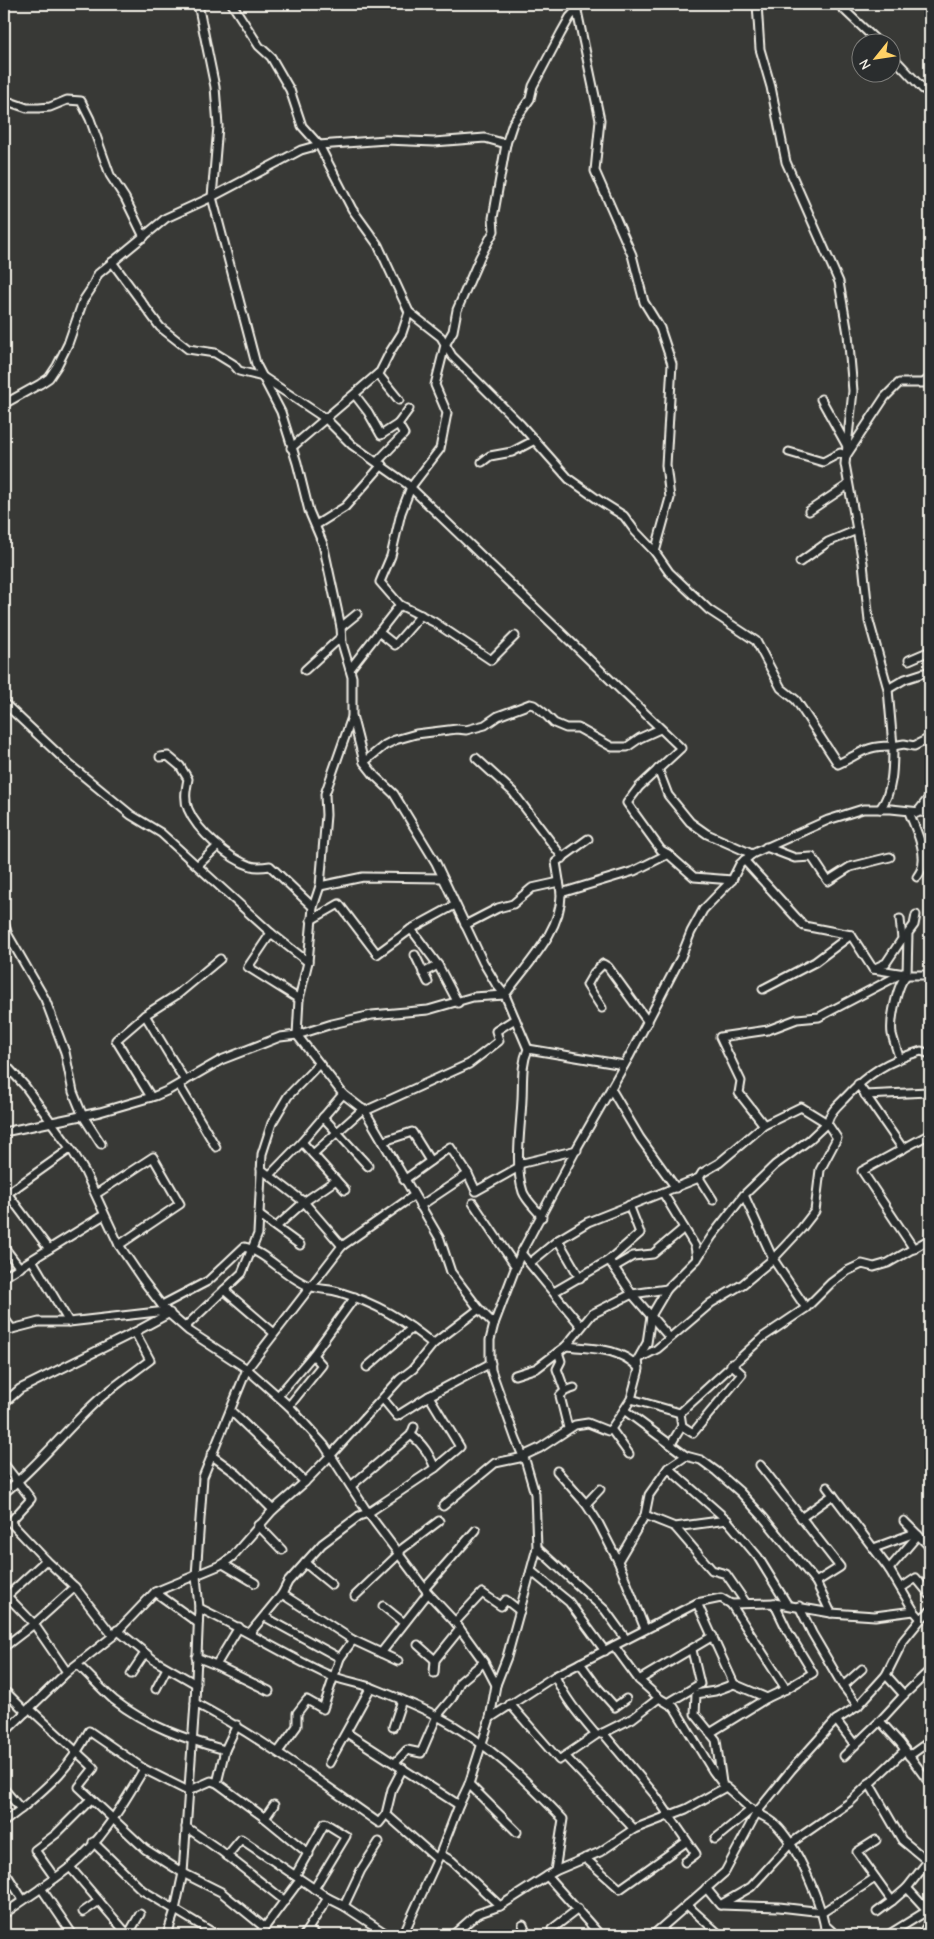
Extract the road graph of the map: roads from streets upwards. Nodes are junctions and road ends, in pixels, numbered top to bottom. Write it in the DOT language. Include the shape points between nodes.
graph roads {
  1 [pos="198,4"];
  2 [pos="232,4"];
  3 [pos="582,4"];
  4 [pos="757,4"];
  5 [pos="838,4"];
  6 [pos="577,11"];
  7 [pos="867,32"];
  8 [pos="902,67"];
  9 [pos="930,93"];
  10 [pos="4,100"];
  11 [pos="506,144"];
  12 [pos="319,145"];
  13 [pos="212,197"];
  14 [pos="144,236"];
  15 [pos="112,262"];
  16 [pos="410,312"];
  17 [pos="445,345"];
  18 [pos="378,374"];
  19 [pos="263,377"];
  20 [pos="930,378"];
  21 [pos="355,395"];
  22 [pos="820,399"];
  23 [pos="399,400"];
  24 [pos="4,404"];
  25 [pos="409,409"];
  26 [pos="326,419"];
  27 [pos="398,424"];
  28 [pos="535,440"];
  29 [pos="847,446"];
  30 [pos="291,448"];
  31 [pos="789,452"];
  32 [pos="846,456"];
  33 [pos="482,462"];
  34 [pos="379,464"];
  35 [pos="848,485"];
  36 [pos="411,487"];
  37 [pos="809,511"];
  38 [pos="316,525"];
  39 [pos="857,530"];
  40 [pos="655,552"];
  41 [pos="800,562"];
  42 [pos="400,605"];
  43 [pos="357,614"];
  44 [pos="421,614"];
  45 [pos="341,627"];
  46 [pos="380,633"];
  47 [pos="514,636"];
  48 [pos="341,637"];
  49 [pos="930,652"];
  50 [pos="909,660"];
  51 [pos="350,669"];
  52 [pos="305,670"];
  53 [pos="930,671"];
  54 [pos="888,689"];
  55 [pos="4,703"];
  56 [pos="352,717"];
  57 [pos="660,729"];
  58 [pos="930,738"];
  59 [pos="893,746"];
  60 [pos="160,756"];
  61 [pos="476,758"];
  62 [pos="364,762"];
  63 [pos="658,769"];
  64 [pos="930,796"];
  65 [pos="880,809"];
  66 [pos="909,812"];
  67 [pos="917,813"];
  68 [pos="930,813"];
  69 [pos="588,839"];
  70 [pos="218,846"];
  71 [pos="766,847"];
  72 [pos="668,854"];
  73 [pos="752,854"];
  74 [pos="890,857"];
  75 [pos="563,858"];
  76 [pos="744,860"];
  77 [pos="198,866"];
  78 [pos="917,877"];
  79 [pos="443,878"];
  80 [pos="732,880"];
  81 [pos="559,882"];
  82 [pos="320,886"];
  83 [pos="561,893"];
  84 [pos="455,905"];
  85 [pos="313,907"];
  86 [pos="916,915"];
  87 [pos="900,919"];
  88 [pos="311,920"];
  89 [pos="4,922"];
  90 [pos="465,925"];
  91 [pos="411,930"];
  92 [pos="271,933"];
  93 [pos="908,933"];
  94 [pos="850,935"];
  95 [pos="902,939"];
  96 [pos="415,956"];
  97 [pos="220,959"];
  98 [pos="308,962"];
  99 [pos="438,966"];
  100 [pos="873,969"];
  101 [pos="423,972"];
  102 [pos="905,974"];
  103 [pos="930,975"];
  104 [pos="428,982"];
  105 [pos="763,989"];
  106 [pos="505,995"];
  107 [pos="299,999"];
  108 [pos="458,1003"];
  109 [pos="602,1008"];
  110 [pos="145,1015"];
  111 [pos="515,1020"];
  112 [pos="648,1022"];
  113 [pos="297,1035"];
  114 [pos="528,1049"];
  115 [pos="930,1052"];
  116 [pos="899,1057"];
  117 [pos="4,1063"];
  118 [pos="319,1064"];
  119 [pos="624,1065"];
  120 [pos="11,1071"];
  121 [pos="4,1077"];
  122 [pos="182,1083"];
  123 [pos="858,1084"];
  124 [pos="611,1089"];
  125 [pos="930,1093"];
  126 [pos="343,1094"];
  127 [pos="865,1095"];
  128 [pos="151,1097"];
  129 [pos="364,1110"];
  130 [pos="83,1116"];
  131 [pos="323,1117"];
  132 [pos="50,1121"];
  133 [pos="827,1123"];
  134 [pos="764,1125"];
  135 [pos="4,1132"];
  136 [pos="337,1132"];
  137 [pos="930,1134"];
  138 [pos="384,1141"];
  139 [pos="302,1142"];
  140 [pos="101,1144"];
  141 [pos="216,1147"];
  142 [pos="70,1149"];
  143 [pos="903,1149"];
  144 [pos="577,1150"];
  145 [pos="313,1154"];
  146 [pos="430,1162"];
  147 [pos="368,1166"];
  148 [pos="519,1166"];
  149 [pos="261,1168"];
  150 [pos="468,1174"];
  151 [pos="270,1175"];
  152 [pos="699,1178"];
  153 [pos="336,1180"];
  154 [pos="404,1180"];
  155 [pos="676,1188"];
  156 [pos="345,1190"];
  157 [pos="663,1193"];
  158 [pos="96,1194"];
  159 [pos="6,1195"];
  160 [pos="744,1195"];
  161 [pos="413,1196"];
  162 [pos="713,1200"];
  163 [pos="304,1202"];
  164 [pos="473,1203"];
  165 [pos="629,1205"];
  166 [pos="420,1206"];
  167 [pos="104,1215"];
  168 [pos="259,1215"];
  169 [pos="542,1217"];
  170 [pos="276,1227"];
  171 [pos="684,1228"];
  172 [pos="930,1239"];
  173 [pos="558,1240"];
  174 [pos="119,1245"];
  175 [pos="300,1245"];
  176 [pos="342,1246"];
  177 [pos="4,1247"];
  178 [pos="252,1248"];
  179 [pos="49,1249"];
  180 [pos="914,1249"];
  181 [pos="521,1254"];
  182 [pos="697,1258"];
  183 [pos="773,1259"];
  184 [pos="32,1260"];
  185 [pos="608,1260"];
  186 [pos="530,1262"];
  187 [pos="516,1267"];
  188 [pos="614,1267"];
  189 [pos="20,1268"];
  190 [pos="4,1277"];
  191 [pos="580,1278"];
  192 [pos="310,1287"];
  193 [pos="666,1289"];
  194 [pos="224,1290"];
  195 [pos="554,1292"];
  196 [pos="632,1294"];
  197 [pos="355,1297"];
  198 [pos="806,1308"];
  199 [pos="479,1309"];
  200 [pos="166,1310"];
  201 [pos="651,1316"];
  202 [pos="4,1318"];
  203 [pos="70,1322"];
  204 [pos="494,1324"];
  205 [pos="581,1326"];
  206 [pos="185,1327"];
  207 [pos="412,1328"];
  208 [pos="12,1329"];
  209 [pos="4,1331"];
  210 [pos="135,1332"];
  211 [pos="274,1333"];
  212 [pos="669,1337"];
  213 [pos="433,1344"];
  214 [pos="566,1346"];
  215 [pos="558,1352"];
  216 [pos="313,1355"];
  217 [pos="638,1363"];
  218 [pos="491,1364"];
  219 [pos="731,1364"];
  220 [pos="367,1367"];
  221 [pos="247,1369"];
  222 [pos="515,1375"];
  223 [pos="574,1388"];
  224 [pos="566,1391"];
  225 [pos="278,1396"];
  226 [pos="429,1396"];
  227 [pos="383,1399"];
  228 [pos="631,1399"];
  229 [pos="4,1403"];
  230 [pos="289,1406"];
  231 [pos="624,1410"];
  232 [pos="231,1411"];
  233 [pos="680,1413"];
  234 [pos="682,1426"];
  235 [pos="414,1427"];
  236 [pos="568,1428"];
  237 [pos="611,1429"];
  238 [pos="411,1435"];
  239 [pos="671,1444"];
  240 [pos="628,1454"];
  241 [pos="331,1455"];
  242 [pos="211,1456"];
  243 [pos="523,1456"];
  244 [pos="686,1456"];
  245 [pos="4,1464"];
  246 [pos="760,1466"];
  247 [pos="435,1468"];
  248 [pos="668,1468"];
  249 [pos="557,1471"];
  250 [pos="17,1482"];
  251 [pos="305,1482"];
  252 [pos="351,1486"];
  253 [pos="827,1487"];
  254 [pos="600,1489"];
  255 [pos="4,1493"];
  256 [pos="833,1495"];
  257 [pos="586,1504"];
  258 [pos="443,1506"];
  259 [pos="273,1510"];
  260 [pos="368,1513"];
  261 [pos="645,1515"];
  262 [pos="801,1518"];
  263 [pos="727,1520"];
  264 [pos="439,1521"];
  265 [pos="904,1521"];
  266 [pos="258,1525"];
  267 [pos="675,1527"];
  268 [pos="476,1530"];
  269 [pos="917,1534"];
  270 [pos="930,1547"];
  271 [pos="537,1548"];
  272 [pos="874,1548"];
  273 [pos="282,1550"];
  274 [pos="399,1553"];
  275 [pos="46,1560"];
  276 [pos="618,1561"];
  277 [pos="305,1563"];
  278 [pos="223,1564"];
  279 [pos="889,1569"];
  280 [pos="531,1571"];
  281 [pos="196,1576"];
  282 [pos="816,1582"];
  283 [pos="254,1583"];
  284 [pos="332,1585"];
  285 [pos="75,1587"];
  286 [pos="901,1588"];
  287 [pos="427,1590"];
  288 [pos="155,1592"];
  289 [pos="5,1594"];
  290 [pos="282,1594"];
  291 [pos="930,1595"];
  292 [pos="356,1596"];
  293 [pos="746,1602"];
  294 [pos="697,1603"];
  295 [pos="774,1603"];
  296 [pos="732,1604"];
  297 [pos="787,1604"];
  298 [pos="383,1606"];
  299 [pos="799,1606"];
  300 [pos="199,1608"];
  301 [pos="520,1611"];
  302 [pos="914,1611"];
  303 [pos="930,1611"];
  304 [pos="831,1612"];
  305 [pos="264,1616"];
  306 [pos="921,1619"];
  307 [pos="403,1622"];
  308 [pos="455,1622"];
  309 [pos="34,1624"];
  310 [pos="198,1624"];
  311 [pos="239,1627"];
  312 [pos="460,1629"];
  313 [pos="645,1629"];
  314 [pos="115,1633"];
  315 [pos="250,1633"];
  316 [pos="713,1636"];
  317 [pos="626,1639"];
  318 [pos="353,1640"];
  319 [pos="418,1645"];
  320 [pos="614,1646"];
  321 [pos="4,1647"];
  322 [pos="692,1650"];
  323 [pos="605,1651"];
  324 [pos="145,1652"];
  325 [pos="381,1653"];
  326 [pos="196,1657"];
  327 [pos="340,1658"];
  328 [pos="435,1660"];
  329 [pos="398,1661"];
  330 [pos="484,1662"];
  331 [pos="580,1663"];
  332 [pos="78,1665"];
  333 [pos="216,1665"];
  334 [pos="167,1668"];
  335 [pos="862,1669"];
  336 [pos="930,1670"];
  337 [pos="67,1672"];
  338 [pos="434,1673"];
  339 [pos="131,1674"];
  340 [pos="886,1675"];
  341 [pos="334,1676"];
  342 [pos="555,1676"];
  343 [pos="639,1680"];
  344 [pos="196,1684"];
  345 [pos="734,1684"];
  346 [pos="496,1685"];
  347 [pos="843,1686"];
  348 [pos="372,1688"];
  349 [pos="156,1689"];
  350 [pos="786,1689"];
  351 [pos="269,1691"];
  352 [pos="904,1695"];
  353 [pos="4,1696"];
  354 [pos="659,1698"];
  355 [pos="767,1698"];
  356 [pos="402,1700"];
  357 [pos="626,1700"];
  358 [pos="195,1703"];
  359 [pos="668,1703"];
  360 [pos="510,1704"];
  361 [pos="858,1706"];
  362 [pos="27,1710"];
  363 [pos="437,1716"];
  364 [pos="490,1718"];
  365 [pos="836,1720"];
  366 [pos="880,1721"];
  367 [pos="237,1725"];
  368 [pos="393,1727"];
  369 [pos="4,1733"];
  370 [pos="347,1733"];
  371 [pos="600,1734"];
  372 [pos="710,1734"];
  373 [pos="191,1740"];
  374 [pos="481,1743"];
  375 [pos="930,1743"];
  376 [pos="855,1745"];
  377 [pos="225,1750"];
  378 [pos="78,1752"];
  379 [pos="278,1752"];
  380 [pos="907,1753"];
  381 [pos="565,1756"];
  382 [pos="844,1756"];
  383 [pos="329,1763"];
  384 [pos="395,1763"];
  385 [pos="404,1768"];
  386 [pos="144,1769"];
  387 [pos="217,1783"];
  388 [pos="869,1783"];
  389 [pos="469,1784"];
  390 [pos="930,1784"];
  391 [pos="724,1785"];
  392 [pos="4,1789"];
  393 [pos="188,1791"];
  394 [pos="91,1799"];
  395 [pos="274,1805"];
  396 [pos="459,1805"];
  397 [pos="22,1809"];
  398 [pos="755,1811"];
  399 [pos="386,1814"];
  400 [pos="668,1817"];
  401 [pos="265,1818"];
  402 [pos="112,1820"];
  403 [pos="4,1822"];
  404 [pos="186,1827"];
  405 [pos="634,1829"];
  406 [pos="517,1832"];
  407 [pos="715,1839"];
  408 [pos="876,1840"];
  409 [pos="93,1842"];
  410 [pos="378,1842"];
  411 [pos="686,1842"];
  412 [pos="791,1843"];
  413 [pos="309,1854"];
  414 [pos="227,1856"];
  415 [pos="439,1856"];
  416 [pos="585,1858"];
  417 [pos="685,1862"];
  418 [pos="929,1862"];
  419 [pos="70,1867"];
  420 [pos="4,1870"];
  421 [pos="555,1871"];
  422 [pos="183,1873"];
  423 [pos="546,1876"];
  424 [pos="55,1878"];
  425 [pos="298,1878"];
  426 [pos="875,1878"];
  427 [pos="41,1888"];
  428 [pos="706,1888"];
  429 [pos="907,1888"];
  430 [pos="314,1889"];
  431 [pos="328,1898"];
  432 [pos="23,1900"];
  433 [pos="99,1901"];
  434 [pos="285,1901"];
  435 [pos="892,1901"];
  436 [pos="687,1905"];
  437 [pos="720,1905"];
  438 [pos="344,1906"];
  439 [pos="500,1906"];
  440 [pos="578,1909"];
  441 [pos="175,1910"];
  442 [pos="929,1910"];
  443 [pos="83,1912"];
  444 [pos="823,1912"];
  445 [pos="877,1912"];
  446 [pos="4,1914"];
  447 [pos="140,1914"];
  448 [pos="825,1924"];
  449 [pos="523,1925"];
  450 [pos="930,1925"];
  451 [pos="264,1927"];
  452 [pos="662,1928"];
  453 [pos="552,1929"];
  454 [pos="306,1933"];
  455 [pos="458,1933"];
  456 [pos="73,1935"];
  457 [pos="128,1935"];
  458 [pos="167,1935"];
  459 [pos="217,1935"];
  460 [pos="259,1935"];
  461 [pos="316,1935"];
  462 [pos="388,1935"];
  463 [pos="402,1935"];
  464 [pos="527,1935"];
  465 [pos="600,1935"];
  466 [pos="653,1935"];
  467 [pos="668,1935"];
  468 [pos="720,1935"];
  469 [pos="826,1935"];
  470 [pos="836,1935"];
  471 [pos="888,1935"];
  472 [pos="921,1935"];
  473 [pos="929,1935"];
  1 -- 13 [label="street" via="217,106"];
  2 -- 12 [label="street" via="259,46 271,57 290,90 302,126"];
  3 -- 6 [label="street"];
  4 -- 29 [label="street" via="760,48 786,162 839,282 853,391"];
  5 -- 7 [label="street"];
  6 -- 11 [label="street" via="570,17 533,86 530,99 513,123"];
  6 -- 40 [label="street" via="600,120 595,170 632,255 644,302 660,328 672,364 666,465 670,498"];
  8 -- 9 [label="street"];
  10 -- 14 [label="street" via="27,108 80,100 110,175"];
  11 -- 12 [label="street" via="485,138"];
  11 -- 17 [label="street" via="493,218 494,231 457,310 453,331"];
  12 -- 13 [label="street" via="301,150"];
  12 -- 16 [label="street" via="352,209 378,245"];
  13 -- 14 [label="street" via="166,218"];
  13 -- 19 [label="street" via="256,364"];
  14 -- 15 [label="street"];
  15 -- 19 [label="street" via="160,327 188,349 215,353 240,370"];
  15 -- 24 [label="street" via="98,274 83,301 68,344 49,378"];
  16 -- 17 [label="street" via="441,337"];
  16 -- 18 [label="street" via="402,333"];
  17 -- 28 [label="street"];
  17 -- 36 [label="street" via="435,384 446,413 440,449"];
  18 -- 21 [label="street"];
  18 -- 23 [label="street"];
  19 -- 26 [label="street"];
  19 -- 30 [label="street" via="281,412"];
  20 -- 32 [label="street" via="923,383 899,383 885,397"];
  21 -- 26 [label="street"];
  21 -- 27 [label="street" via="382,435"];
  22 -- 29 [label="street"];
  25 -- 27 [label="street"];
  26 -- 30 [label="street"];
  26 -- 34 [label="street" via="352,445"];
  27 -- 34 [label="street" via="404,434"];
  28 -- 33 [label="street"];
  28 -- 40 [label="street" via="569,479 624,516"];
  29 -- 32 [label="street"];
  30 -- 38 [label="street"];
  31 -- 32 [label="street" via="823,462 840,453"];
  32 -- 35 [label="street"];
  34 -- 36 [label="street"];
  34 -- 38 [label="street" via="346,507"];
  35 -- 37 [label="street"];
  35 -- 39 [label="street"];
  36 -- 42 [label="street" via="380,582"];
  36 -- 57 [label="street"];
  38 -- 45 [label="street"];
  39 -- 41 [label="street" via="828,542"];
  39 -- 54 [label="street" via="869,621"];
  40 -- 59 [label="street" via="669,572 709,610 756,641 781,688 796,700 838,764 877,745"];
  42 -- 44 [label="street"];
  42 -- 46 [label="street"];
  43 -- 45 [label="street"];
  44 -- 46 [label="street" via="395,645"];
  44 -- 47 [label="street" via="491,660"];
  45 -- 48 [label="street"];
  46 -- 51 [label="street"];
  48 -- 51 [label="street"];
  48 -- 52 [label="street"];
  49 -- 50 [label="street"];
  51 -- 56 [label="street"];
  53 -- 54 [label="street"];
  54 -- 59 [label="street"];
  55 -- 77 [label="street" via="70,765 131,815 161,833"];
  56 -- 62 [label="street"];
  56 -- 82 [label="street" via="325,794"];
  57 -- 62 [label="street" via="626,748 612,747 578,728 554,723 530,704 466,730 416,734 395,740 385,744"];
  57 -- 63 [label="street" via="681,748"];
  58 -- 59 [label="street" via="914,746"];
  59 -- 65 [label="street" via="887,800"];
  60 -- 70 [label="street" via="168,756 180,766 188,779 185,793 188,810"];
  61 -- 75 [label="street" via="513,792"];
  62 -- 79 [label="street" via="394,794"];
  63 -- 72 [label="street" via="626,803 661,850"];
  63 -- 73 [label="street" via="668,794 690,822 706,834"];
  64 -- 67 [label="street"];
  65 -- 66 [label="street"];
  65 -- 71 [label="street" via="863,809 828,820"];
  66 -- 67 [label="street"];
  66 -- 78 [label="street" via="923,856 923,870"];
  67 -- 68 [label="street"];
  69 -- 75 [label="street"];
  70 -- 77 [label="street"];
  70 -- 85 [label="street" via="252,867 270,866"];
  71 -- 73 [label="street"];
  71 -- 74 [label="street" via="795,858 812,857 828,881 850,867"];
  72 -- 80 [label="street" via="694,877"];
  72 -- 83 [label="street" via="634,871"];
  73 -- 76 [label="street"];
  75 -- 81 [label="street" via="556,862"];
  76 -- 80 [label="street"];
  76 -- 94 [label="street" via="804,926"];
  77 -- 92 [label="street"];
  79 -- 82 [label="street" via="363,877"];
  79 -- 84 [label="street"];
  80 -- 112 [label="street" via="703,910"];
  81 -- 83 [label="street"];
  81 -- 90 [label="street" via="532,888 513,904"];
  82 -- 85 [label="street"];
  83 -- 106 [label="street" via="559,912 551,933"];
  84 -- 90 [label="street"];
  84 -- 91 [label="street"];
  85 -- 88 [label="street"];
  86 -- 93 [label="street"];
  87 -- 95 [label="street"];
  88 -- 91 [label="street" via="339,904 377,954"];
  88 -- 98 [label="street"];
  89 -- 130 [label="street" via="8,935 45,999 65,1052 73,1092"];
  90 -- 106 [label="street" via="489,974"];
  91 -- 99 [label="street"];
  92 -- 98 [label="street"];
  92 -- 107 [label="street" via="248,967"];
  93 -- 95 [label="street"];
  93 -- 102 [label="street"];
  94 -- 100 [label="street"];
  94 -- 105 [label="street" via="815,962"];
  95 -- 100 [label="street" via="886,963"];
  96 -- 101 [label="street"];
  97 -- 110 [label="street" via="178,994"];
  98 -- 107 [label="street"];
  99 -- 101 [label="street"];
  99 -- 108 [label="street"];
  100 -- 102 [label="street"];
  101 -- 104 [label="street"];
  102 -- 103 [label="street"];
  102 -- 116 [label="street" via="897,996 892,1032"];
  102 -- 134 [label="street" via="819,1017 797,1019 768,1030 720,1037 741,1081 739,1093"];
  106 -- 108 [label="street" via="474,997"];
  106 -- 111 [label="street"];
  107 -- 113 [label="street"];
  108 -- 113 [label="street" via="428,1010 372,1015"];
  109 -- 112 [label="street" via="587,985 603,964"];
  110 -- 122 [label="street"];
  110 -- 128 [label="street" via="116,1040"];
  111 -- 114 [label="street"];
  111 -- 129 [label="street" via="496,1031 498,1041 470,1064"];
  112 -- 119 [label="street"];
  113 -- 118 [label="street"];
  113 -- 122 [label="street" via="221,1060"];
  114 -- 119 [label="street"];
  114 -- 148 [label="street" via="524,1059"];
  115 -- 116 [label="street"];
  116 -- 123 [label="street"];
  117 -- 120 [label="street"];
  118 -- 126 [label="street"];
  118 -- 149 [label="street" via="288,1096 272,1123"];
  119 -- 124 [label="street"];
  120 -- 121 [label="street"];
  120 -- 132 [label="street"];
  122 -- 128 [label="street"];
  122 -- 141 [label="street"];
  123 -- 127 [label="street"];
  123 -- 133 [label="street" via="829,1114"];
  124 -- 144 [label="street"];
  124 -- 155 [label="street" via="640,1138"];
  125 -- 127 [label="street"];
  126 -- 129 [label="street"];
  126 -- 131 [label="street"];
  127 -- 143 [label="street"];
  128 -- 130 [label="street"];
  129 -- 136 [label="street"];
  129 -- 138 [label="street"];
  130 -- 132 [label="street"];
  130 -- 140 [label="street"];
  131 -- 136 [label="street"];
  131 -- 139 [label="street"];
  132 -- 135 [label="street"];
  132 -- 142 [label="street"];
  133 -- 134 [label="street" via="801,1107"];
  133 -- 160 [label="street"];
  133 -- 183 [label="street" via="837,1138 820,1170 815,1211"];
  134 -- 152 [label="street"];
  136 -- 145 [label="street"];
  136 -- 147 [label="street"];
  137 -- 143 [label="street"];
  138 -- 146 [label="street" via="412,1132"];
  138 -- 154 [label="street"];
  139 -- 145 [label="street"];
  139 -- 151 [label="street"];
  142 -- 158 [label="street"];
  142 -- 159 [label="street"];
  143 -- 180 [label="street" via="862,1171"];
  144 -- 148 [label="street"];
  144 -- 169 [label="street"];
  145 -- 153 [label="street"];
  146 -- 150 [label="street" via="450,1147"];
  146 -- 154 [label="street"];
  148 -- 150 [label="street" via="476,1191"];
  148 -- 169 [label="street" via="524,1193"];
  149 -- 151 [label="street"];
  149 -- 168 [label="street"];
  150 -- 166 [label="street"];
  151 -- 163 [label="street"];
  152 -- 155 [label="street"];
  152 -- 162 [label="street"];
  153 -- 156 [label="street"];
  153 -- 163 [label="street"];
  154 -- 161 [label="street"];
  155 -- 157 [label="street"];
  157 -- 165 [label="street"];
  157 -- 171 [label="street"];
  158 -- 167 [label="street"];
  158 -- 174 [label="street" via="153,1157 180,1204"];
  159 -- 179 [label="street"];
  160 -- 182 [label="street"];
  160 -- 183 [label="street"];
  161 -- 166 [label="street"];
  161 -- 176 [label="street"];
  163 -- 170 [label="street"];
  163 -- 176 [label="street"];
  164 -- 187 [label="street"];
  165 -- 173 [label="street" via="588,1222"];
  165 -- 185 [label="street" via="640,1233"];
  166 -- 199 [label="street" via="440,1239 451,1272"];
  167 -- 174 [label="street"];
  167 -- 179 [label="street"];
  168 -- 170 [label="street"];
  168 -- 178 [label="street" via="258,1234"];
  169 -- 181 [label="street"];
  170 -- 175 [label="street"];
  171 -- 182 [label="street"];
  171 -- 188 [label="street" via="653,1254 633,1256"];
  172 -- 180 [label="street"];
  173 -- 186 [label="street"];
  173 -- 191 [label="street"];
  174 -- 200 [label="street"];
  176 -- 192 [label="street"];
  177 -- 189 [label="street"];
  178 -- 192 [label="street" via="288,1276"];
  178 -- 194 [label="street" via="242,1273"];
  178 -- 200 [label="street" via="244,1247 208,1281"];
  179 -- 184 [label="street"];
  180 -- 198 [label="street" via="888,1263 874,1267 862,1264 847,1271"];
  181 -- 186 [label="street"];
  181 -- 187 [label="street"];
  182 -- 193 [label="street"];
  183 -- 198 [label="street"];
  183 -- 212 [label="street"];
  184 -- 189 [label="street"];
  184 -- 203 [label="street"];
  185 -- 188 [label="street"];
  185 -- 191 [label="street"];
  186 -- 195 [label="street"];
  187 -- 204 [label="street"];
  188 -- 196 [label="street"];
  189 -- 190 [label="street"];
  191 -- 195 [label="street"];
  192 -- 197 [label="street"];
  192 -- 211 [label="street"];
  193 -- 196 [label="street"];
  193 -- 201 [label="street"];
  194 -- 206 [label="street"];
  194 -- 211 [label="street"];
  195 -- 205 [label="street"];
  196 -- 201 [label="street"];
  196 -- 205 [label="street" via="592,1314"];
  197 -- 207 [label="street" via="370,1302"];
  197 -- 216 [label="street"];
  198 -- 219 [label="street"];
  199 -- 204 [label="street"];
  199 -- 213 [label="street"];
  200 -- 203 [label="street"];
  200 -- 206 [label="street"];
  200 -- 210 [label="street"];
  201 -- 212 [label="street"];
  201 -- 217 [label="street" via="647,1343"];
  202 -- 208 [label="street"];
  203 -- 208 [label="street" via="40,1322"];
  204 -- 218 [label="street" via="490,1340"];
  205 -- 214 [label="street"];
  206 -- 221 [label="street"];
  207 -- 213 [label="street"];
  207 -- 220 [label="street"];
  208 -- 209 [label="street"];
  210 -- 229 [label="street" via="20,1389"];
  210 -- 250 [label="street" via="150,1360 98,1400"];
  211 -- 221 [label="street"];
  212 -- 217 [label="street"];
  213 -- 227 [label="street"];
  214 -- 215 [label="street"];
  214 -- 217 [label="street" via="597,1347"];
  215 -- 222 [label="street" via="537,1368"];
  215 -- 224 [label="street" via="561,1361 557,1369"];
  216 -- 225 [label="street"];
  216 -- 230 [label="street" via="322,1365"];
  217 -- 228 [label="street"];
  218 -- 226 [label="street"];
  218 -- 243 [label="street"];
  219 -- 233 [label="street"];
  219 -- 234 [label="street" via="742,1374 693,1433"];
  221 -- 225 [label="street"];
  221 -- 232 [label="street"];
  223 -- 224 [label="street"];
  224 -- 236 [label="street" via="560,1396"];
  225 -- 230 [label="street"];
  226 -- 227 [label="street" via="397,1416"];
  226 -- 247 [label="street" via="460,1447"];
  227 -- 241 [label="street"];
  228 -- 231 [label="street"];
  228 -- 233 [label="street"];
  230 -- 241 [label="street"];
  231 -- 237 [label="street"];
  231 -- 239 [label="street"];
  232 -- 242 [label="street"];
  232 -- 251 [label="street"];
  233 -- 234 [label="street"];
  234 -- 239 [label="street"];
  235 -- 238 [label="street"];
  236 -- 237 [label="street" via="588,1423 608,1431"];
  236 -- 243 [label="street"];
  237 -- 240 [label="street"];
  238 -- 247 [label="street" via="428,1452"];
  238 -- 252 [label="street"];
  239 -- 244 [label="street"];
  241 -- 251 [label="street"];
  241 -- 252 [label="street"];
  242 -- 259 [label="street" via="237,1474"];
  242 -- 281 [label="street" via="203,1477"];
  243 -- 258 [label="street" via="494,1463"];
  243 -- 271 [label="street" via="535,1494"];
  244 -- 248 [label="street"];
  244 -- 282 [label="street" via="701,1460 740,1492"];
  245 -- 250 [label="street"];
  246 -- 262 [label="street"];
  247 -- 260 [label="street"];
  248 -- 261 [label="street" via="649,1496"];
  248 -- 263 [label="street"];
  249 -- 257 [label="street"];
  250 -- 255 [label="street"];
  250 -- 275 [label="street" via="31,1498 10,1522"];
  251 -- 259 [label="street"];
  252 -- 260 [label="street"];
  253 -- 256 [label="street"];
  254 -- 257 [label="street"];
  256 -- 262 [label="street"];
  256 -- 272 [label="street"];
  257 -- 276 [label="street"];
  259 -- 266 [label="street"];
  260 -- 274 [label="street"];
  260 -- 277 [label="street" via="322,1544"];
  261 -- 267 [label="street"];
  261 -- 276 [label="street"];
  262 -- 282 [label="street" via="840,1568"];
  263 -- 267 [label="street"];
  263 -- 297 [label="street" via="758,1557"];
  264 -- 274 [label="street"];
  265 -- 269 [label="street"];
  266 -- 273 [label="street"];
  266 -- 278 [label="street"];
  267 -- 293 [label="street" via="712,1570 726,1574"];
  268 -- 287 [label="street"];
  269 -- 270 [label="street"];
  269 -- 272 [label="street"];
  269 -- 279 [label="street"];
  271 -- 280 [label="street"];
  271 -- 317 [label="street" via="605,1610"];
  272 -- 279 [label="street"];
  274 -- 287 [label="street"];
  274 -- 292 [label="street"];
  275 -- 285 [label="street"];
  275 -- 289 [label="street"];
  276 -- 313 [label="street"];
  277 -- 284 [label="street"];
  277 -- 290 [label="street"];
  278 -- 281 [label="street"];
  278 -- 283 [label="street"];
  279 -- 286 [label="street"];
  280 -- 301 [label="street"];
  280 -- 323 [label="street" via="569,1602"];
  281 -- 288 [label="street"];
  281 -- 300 [label="street"];
  282 -- 304 [label="street"];
  285 -- 309 [label="street"];
  285 -- 314 [label="street"];
  286 -- 291 [label="street" via="916,1578"];
  286 -- 302 [label="street"];
  287 -- 307 [label="street"];
  287 -- 308 [label="street"];
  288 -- 310 [label="street"];
  288 -- 314 [label="street"];
  289 -- 309 [label="street"];
  290 -- 305 [label="street"];
  290 -- 318 [label="street"];
  293 -- 295 [label="street"];
  293 -- 296 [label="street"];
  294 -- 296 [label="street" via="721,1598"];
  294 -- 313 [label="street"];
  294 -- 316 [label="street"];
  295 -- 297 [label="street"];
  295 -- 350 [label="street" via="813,1673"];
  296 -- 350 [label="street"];
  297 -- 299 [label="street"];
  298 -- 307 [label="street"];
  299 -- 304 [label="street"];
  299 -- 347 [label="street"];
  300 -- 310 [label="street"];
  300 -- 311 [label="street"];
  301 -- 308 [label="street" via="506,1600 502,1606 482,1593"];
  301 -- 346 [label="street"];
  302 -- 304 [label="street" via="874,1616"];
  302 -- 306 [label="street"];
  303 -- 306 [label="street"];
  305 -- 315 [label="street"];
  305 -- 327 [label="street"];
  306 -- 340 [label="street" via="903,1641"];
  307 -- 325 [label="street"];
  308 -- 312 [label="street"];
  309 -- 321 [label="street"];
  309 -- 337 [label="street"];
  310 -- 326 [label="street"];
  311 -- 315 [label="street"];
  311 -- 333 [label="street"];
  312 -- 328 [label="street"];
  312 -- 330 [label="street"];
  313 -- 317 [label="street"];
  314 -- 324 [label="street"];
  314 -- 332 [label="street"];
  315 -- 341 [label="street" via="269,1646"];
  316 -- 322 [label="street"];
  316 -- 345 [label="street"];
  317 -- 320 [label="street"];
  318 -- 325 [label="street"];
  318 -- 327 [label="street"];
  319 -- 328 [label="street"];
  320 -- 323 [label="street"];
  320 -- 343 [label="street"];
  322 -- 343 [label="street"];
  322 -- 359 [label="street" via="700,1684"];
  323 -- 331 [label="street"];
  324 -- 334 [label="street"];
  324 -- 339 [label="street"];
  325 -- 329 [label="street"];
  326 -- 333 [label="street"];
  326 -- 344 [label="street"];
  327 -- 341 [label="street"];
  328 -- 338 [label="street"];
  330 -- 346 [label="street"];
  330 -- 363 [label="street" via="460,1682"];
  331 -- 342 [label="street"];
  331 -- 357 [label="street" via="615,1707"];
  332 -- 337 [label="street"];
  332 -- 373 [label="street" via="114,1699 144,1720"];
  333 -- 351 [label="street"];
  334 -- 344 [label="street"];
  334 -- 349 [label="street"];
  335 -- 347 [label="street"];
  336 -- 352 [label="street"];
  337 -- 362 [label="street"];
  340 -- 352 [label="street"];
  340 -- 361 [label="street"];
  341 -- 348 [label="street"];
  341 -- 379 [label="street" via="323,1709 307,1700 297,1713 297,1726"];
  342 -- 360 [label="street"];
  342 -- 371 [label="street" via="572,1707"];
  343 -- 354 [label="street"];
  344 -- 358 [label="street"];
  345 -- 355 [label="street"];
  345 -- 372 [label="street" via="696,1694 695,1714"];
  346 -- 364 [label="street"];
  347 -- 361 [label="street"];
  348 -- 356 [label="street"];
  348 -- 370 [label="street"];
  350 -- 355 [label="street"];
  352 -- 366 [label="street"];
  353 -- 362 [label="street" via="7,1693"];
  354 -- 359 [label="street"];
  354 -- 371 [label="street" via="633,1718"];
  355 -- 372 [label="street"];
  356 -- 363 [label="street"];
  356 -- 368 [label="street"];
  358 -- 367 [label="street"];
  358 -- 373 [label="street"];
  359 -- 391 [label="street" via="685,1723"];
  360 -- 364 [label="street"];
  360 -- 381 [label="street" via="559,1760"];
  361 -- 365 [label="street"];
  362 -- 369 [label="street"];
  362 -- 378 [label="street"];
  363 -- 374 [label="street"];
  363 -- 384 [label="street" via="421,1752 407,1750"];
  364 -- 374 [label="street"];
  365 -- 376 [label="street"];
  365 -- 398 [label="street"];
  366 -- 376 [label="street"];
  366 -- 380 [label="street"];
  367 -- 377 [label="street"];
  367 -- 379 [label="street"];
  370 -- 383 [label="street"];
  370 -- 384 [label="street"];
  371 -- 381 [label="street"];
  371 -- 400 [label="street" via="654,1795"];
  372 -- 391 [label="street" via="716,1740"];
  373 -- 377 [label="street"];
  373 -- 393 [label="street"];
  374 -- 389 [label="street"];
  374 -- 421 [label="street" via="522,1776 563,1819"];
  375 -- 380 [label="street"];
  376 -- 382 [label="street"];
  377 -- 387 [label="street"];
  378 -- 386 [label="street" via="89,1731"];
  378 -- 394 [label="street" via="94,1768 79,1786"];
  378 -- 397 [label="street" via="54,1782"];
  379 -- 399 [label="street" via="379,1824"];
  380 -- 388 [label="street"];
  380 -- 390 [label="street"];
  381 -- 405 [label="street"];
  384 -- 385 [label="street"];
  385 -- 396 [label="street"];
  385 -- 399 [label="street" via="392,1789"];
  386 -- 393 [label="street"];
  386 -- 402 [label="street"];
  387 -- 393 [label="street" via="211,1781"];
  387 -- 401 [label="street"];
  388 -- 412 [label="street" via="850,1802"];
  388 -- 418 [label="street" via="902,1840"];
  389 -- 396 [label="street"];
  389 -- 406 [label="street"];
  391 -- 398 [label="street"];
  391 -- 400 [label="street"];
  392 -- 397 [label="street"];
  393 -- 404 [label="street"];
  394 -- 402 [label="street"];
  394 -- 424 [label="street" via="35,1850"];
  395 -- 401 [label="street"];
  396 -- 415 [label="street"];
  397 -- 403 [label="street"];
  398 -- 407 [label="street"];
  398 -- 412 [label="street" via="775,1824"];
  398 -- 428 [label="street" via="729,1866"];
  399 -- 415 [label="street"];
  400 -- 405 [label="street"];
  400 -- 411 [label="street"];
  401 -- 413 [label="street"];
  402 -- 409 [label="street"];
  402 -- 422 [label="street" via="145,1849"];
  404 -- 414 [label="street"];
  404 -- 422 [label="street"];
  405 -- 416 [label="street"];
  408 -- 426 [label="street" via="857,1852"];
  409 -- 419 [label="street"];
  409 -- 441 [label="street" via="142,1890"];
  410 -- 438 [label="street"];
  411 -- 416 [label="street" via="620,1889"];
  411 -- 417 [label="street" via="696,1854"];
  412 -- 437 [label="street" via="751,1887"];
  412 -- 444 [label="street"];
  413 -- 425 [label="street"];
  413 -- 430 [label="street" via="325,1823 346,1836"];
  414 -- 425 [label="street" via="241,1839"];
  414 -- 434 [label="street"];
  415 -- 439 [label="street" via="452,1861"];
  415 -- 463 [label="street"];
  416 -- 421 [label="street"];
  418 -- 429 [label="street"];
  419 -- 424 [label="street"];
  419 -- 433 [label="street"];
  420 -- 432 [label="street"];
  421 -- 423 [label="street"];
  422 -- 441 [label="street"];
  422 -- 451 [label="street" via="221,1892"];
  423 -- 439 [label="street"];
  423 -- 440 [label="street"];
  424 -- 427 [label="street"];
  425 -- 430 [label="street"];
  425 -- 434 [label="street"];
  426 -- 435 [label="street"];
  426 -- 444 [label="street"];
  427 -- 432 [label="street"];
  427 -- 456 [label="street"];
  428 -- 436 [label="street"];
  428 -- 437 [label="street"];
  429 -- 435 [label="street"];
  429 -- 442 [label="street"];
  430 -- 431 [label="street"];
  431 -- 438 [label="street"];
  431 -- 454 [label="street"];
  432 -- 446 [label="street"];
  433 -- 443 [label="street"];
  433 -- 457 [label="street"];
  434 -- 451 [label="street"];
  435 -- 445 [label="street"];
  436 -- 452 [label="street"];
  436 -- 468 [label="street"];
  437 -- 444 [label="street"];
  438 -- 462 [label="street"];
  439 -- 455 [label="street" via="477,1914"];
  440 -- 453 [label="street"];
  440 -- 465 [label="street"];
  441 -- 458 [label="street"];
  441 -- 459 [label="street"];
  442 -- 471 [label="street"];
  444 -- 448 [label="street"];
  447 -- 457 [label="street"];
  448 -- 469 [label="street"];
  448 -- 470 [label="street"];
  449 -- 464 [label="street"];
  450 -- 472 [label="street"];
  450 -- 473 [label="street"];
  451 -- 460 [label="street"];
  452 -- 466 [label="street"];
  452 -- 467 [label="street"];
  454 -- 461 [label="street"];
}
